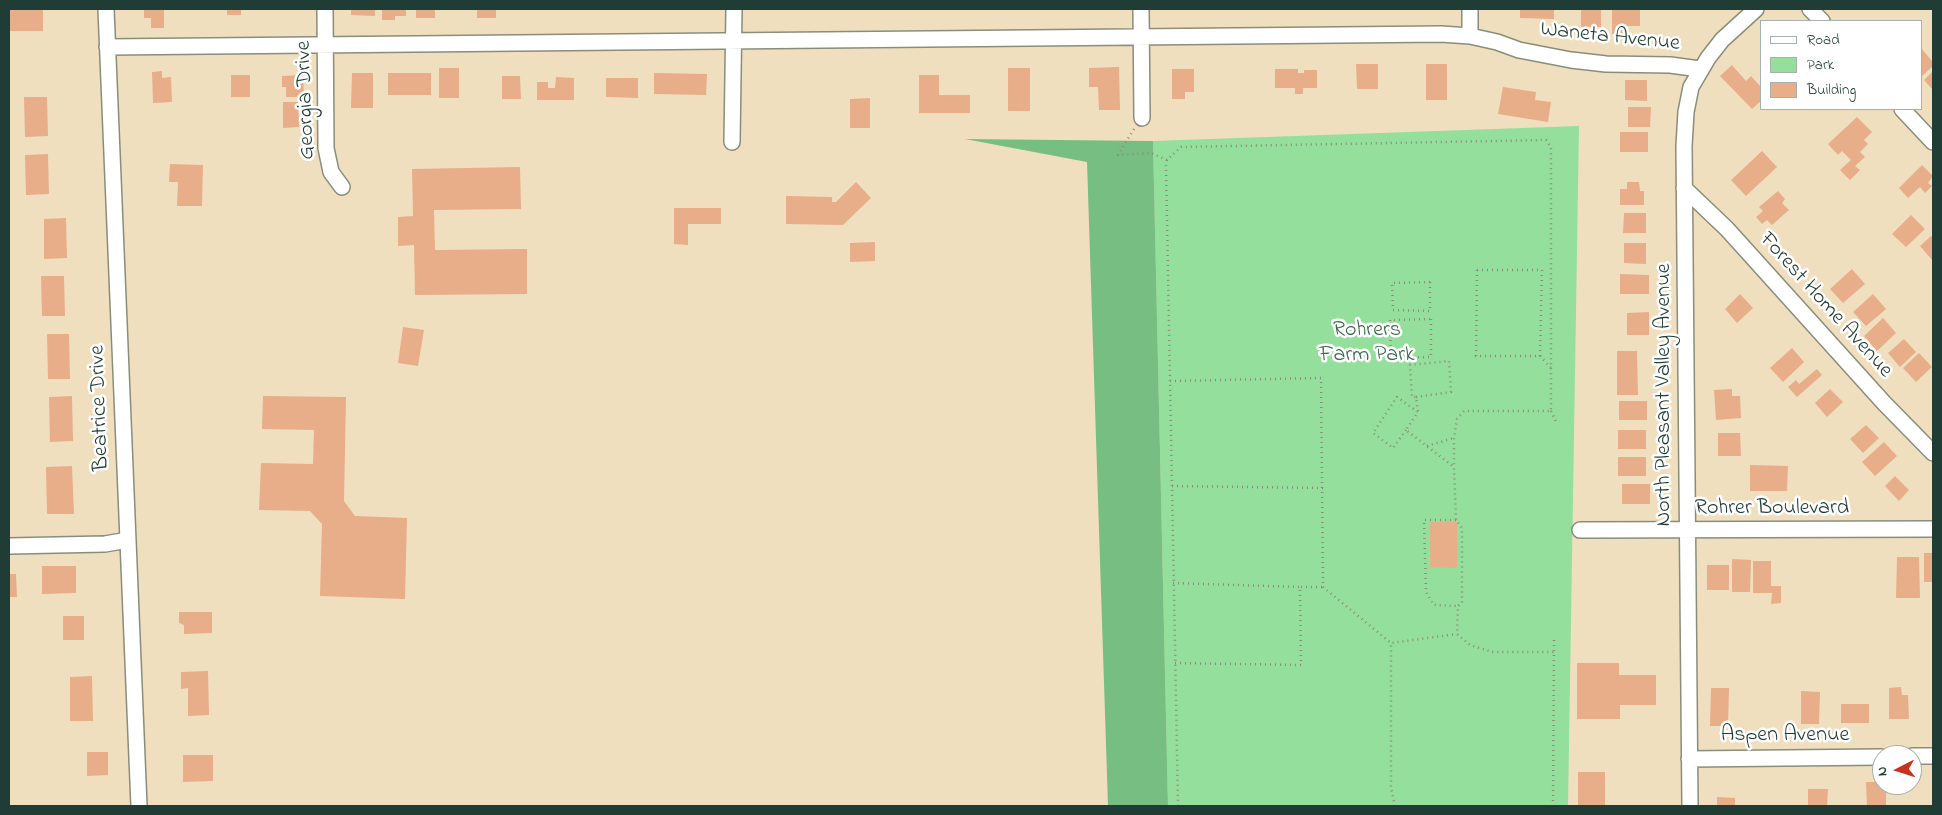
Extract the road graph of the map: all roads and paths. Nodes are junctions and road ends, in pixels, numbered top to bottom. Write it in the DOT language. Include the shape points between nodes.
graph roads {
  1 [pos="106,9"];
  2 [pos="326,9"];
  3 [pos="734,9"];
  4 [pos="1141,9"];
  5 [pos="1470,9"];
  6 [pos="1756,9"];
  7 [pos="1810,9"];
  8 [pos="1821,20"];
  9 [pos="1470,36"];
  10 [pos="1141,37"];
  11 [pos="735,41"];
  12 [pos="326,45"];
  13 [pos="107,47"];
  14 [pos="1700,69"];
  15 [pos="1903,110"];
  16 [pos="1142,118"];
  17 [pos="732,142"];
  18 [pos="1933,142"];
  19 [pos="1167,160"];
  20 [pos="342,187"];
  21 [pos="1684,188"];
  22 [pos="1430,310"];
  23 [pos="1431,319"];
  24 [pos="1540,356"];
  25 [pos="1410,357"];
  26 [pos="1410,365"];
  27 [pos="1551,368"];
  28 [pos="1170,381"];
  29 [pos="1416,397"];
  30 [pos="1551,411"];
  31 [pos="1418,412"];
  32 [pos="1557,424"];
  33 [pos="1406,430"];
  34 [pos="1454,438"];
  35 [pos="1427,446"];
  36 [pos="1933,453"];
  37 [pos="1454,467"];
  38 [pos="1172,486"];
  39 [pos="1323,488"];
  40 [pos="1456,520"];
  41 [pos="1933,529"];
  42 [pos="1580,530"];
  43 [pos="1687,530"];
  44 [pos="128,540"];
  45 [pos="9,546"];
  46 [pos="1174,583"];
  47 [pos="1300,586"];
  48 [pos="1323,587"];
  49 [pos="1458,606"];
  50 [pos="1457,634"];
  51 [pos="1554,638"];
  52 [pos="1391,643"];
  53 [pos="1554,652"];
  54 [pos="1175,663"];
  55 [pos="1872,757"];
  56 [pos="1689,759"];
  57 [pos="139,806"];
  58 [pos="1178,806"];
  59 [pos="1395,806"];
  60 [pos="1553,806"];
  61 [pos="1690,806"];
  1 -- 13 [label="street, Beatrice Drive"];
  2 -- 12 [label="street, Georgia Drive"];
  3 -- 11 [label="street"];
  4 -- 10 [label="street"];
  5 -- 9 [label="street"];
  6 -- 14 [label="street, North Pleasant Valley Avenue" via="1722,40"];
  7 -- 8 [label="street"];
  9 -- 10 [label="street, Waneta Avenue"];
  9 -- 14 [label="street, Waneta Avenue" via="1571,60"];
  10 -- 11 [label="street, Waneta Avenue"];
  10 -- 16 [label="street"];
  11 -- 12 [label="street, Waneta Avenue"];
  11 -- 17 [label="street"];
  12 -- 13 [label="street, Waneta Avenue"];
  12 -- 20 [label="street, Georgia Drive" via="326,148 332,172"];
  13 -- 44 [label="street, Beatrice Drive"];
  14 -- 21 [label="street, North Pleasant Valley Avenue" via="1691,87 1686,112"];
  15 -- 18 [label="street"];
  16 -- 19 [label="path" via="1118,155 1151,153"];
  19 -- 27 [label="path" via="1181,147 1546,140 1551,147"];
  19 -- 28 [label="path"];
  21 -- 36 [label="street, Forest Home Avenue" via="1745,248"];
  21 -- 43 [label="street, North Pleasant Valley Avenue"];
  22 -- 22 [label="path" via="1430,282 1392,282 1393,310"];
  22 -- 23 [label="path"];
  23 -- 25 [label="path" via="1432,357"];
  23 -- 25 [label="path" via="1390,320 1391,358"];
  24 -- 24 [label="path" via="1476,356 1477,270 1542,270"];
  24 -- 27 [label="path"];
  25 -- 26 [label="path"];
  26 -- 29 [label="path" via="1412,397"];
  26 -- 29 [label="path" via="1449,361 1451,392"];
  27 -- 30 [label="path"];
  28 -- 38 [label="path"];
  28 -- 39 [label="path" via="1321,378"];
  29 -- 31 [label="path"];
  30 -- 32 [label="path"];
  30 -- 34 [label="path" via="1464,411 1457,419"];
  31 -- 33 [label="path"];
  31 -- 33 [label="path" via="1397,397 1373,433 1393,448"];
  33 -- 35 [label="path"];
  34 -- 35 [label="path"];
  34 -- 37 [label="path"];
  35 -- 37 [label="path"];
  37 -- 40 [label="path"];
  38 -- 39 [label="path"];
  38 -- 46 [label="path"];
  39 -- 48 [label="path"];
  40 -- 49 [label="path" via="1462,528 1462,603"];
  40 -- 49 [label="path" via="1424,520 1425,583 1434,605"];
  41 -- 43 [label="street, Rohrer Boulevard"];
  42 -- 43 [label="street, Rohrer Boulevard"];
  43 -- 56 [label="street, North Pleasant Valley Avenue"];
  44 -- 45 [label="street" via="104,544"];
  44 -- 57 [label="street, Beatrice Drive"];
  46 -- 47 [label="path"];
  46 -- 54 [label="path"];
  47 -- 48 [label="path"];
  47 -- 54 [label="path" via="1301,665"];
  48 -- 52 [label="path"];
  49 -- 50 [label="path"];
  50 -- 52 [label="path"];
  50 -- 53 [label="path" via="1470,644 1492,652"];
  51 -- 53 [label="path"];
  52 -- 59 [label="path" via="1391,788"];
  53 -- 60 [label="path"];
  54 -- 58 [label="path"];
  55 -- 56 [label="street, Aspen Avenue"];
  56 -- 61 [label="street, North Pleasant Valley Avenue"];
}
